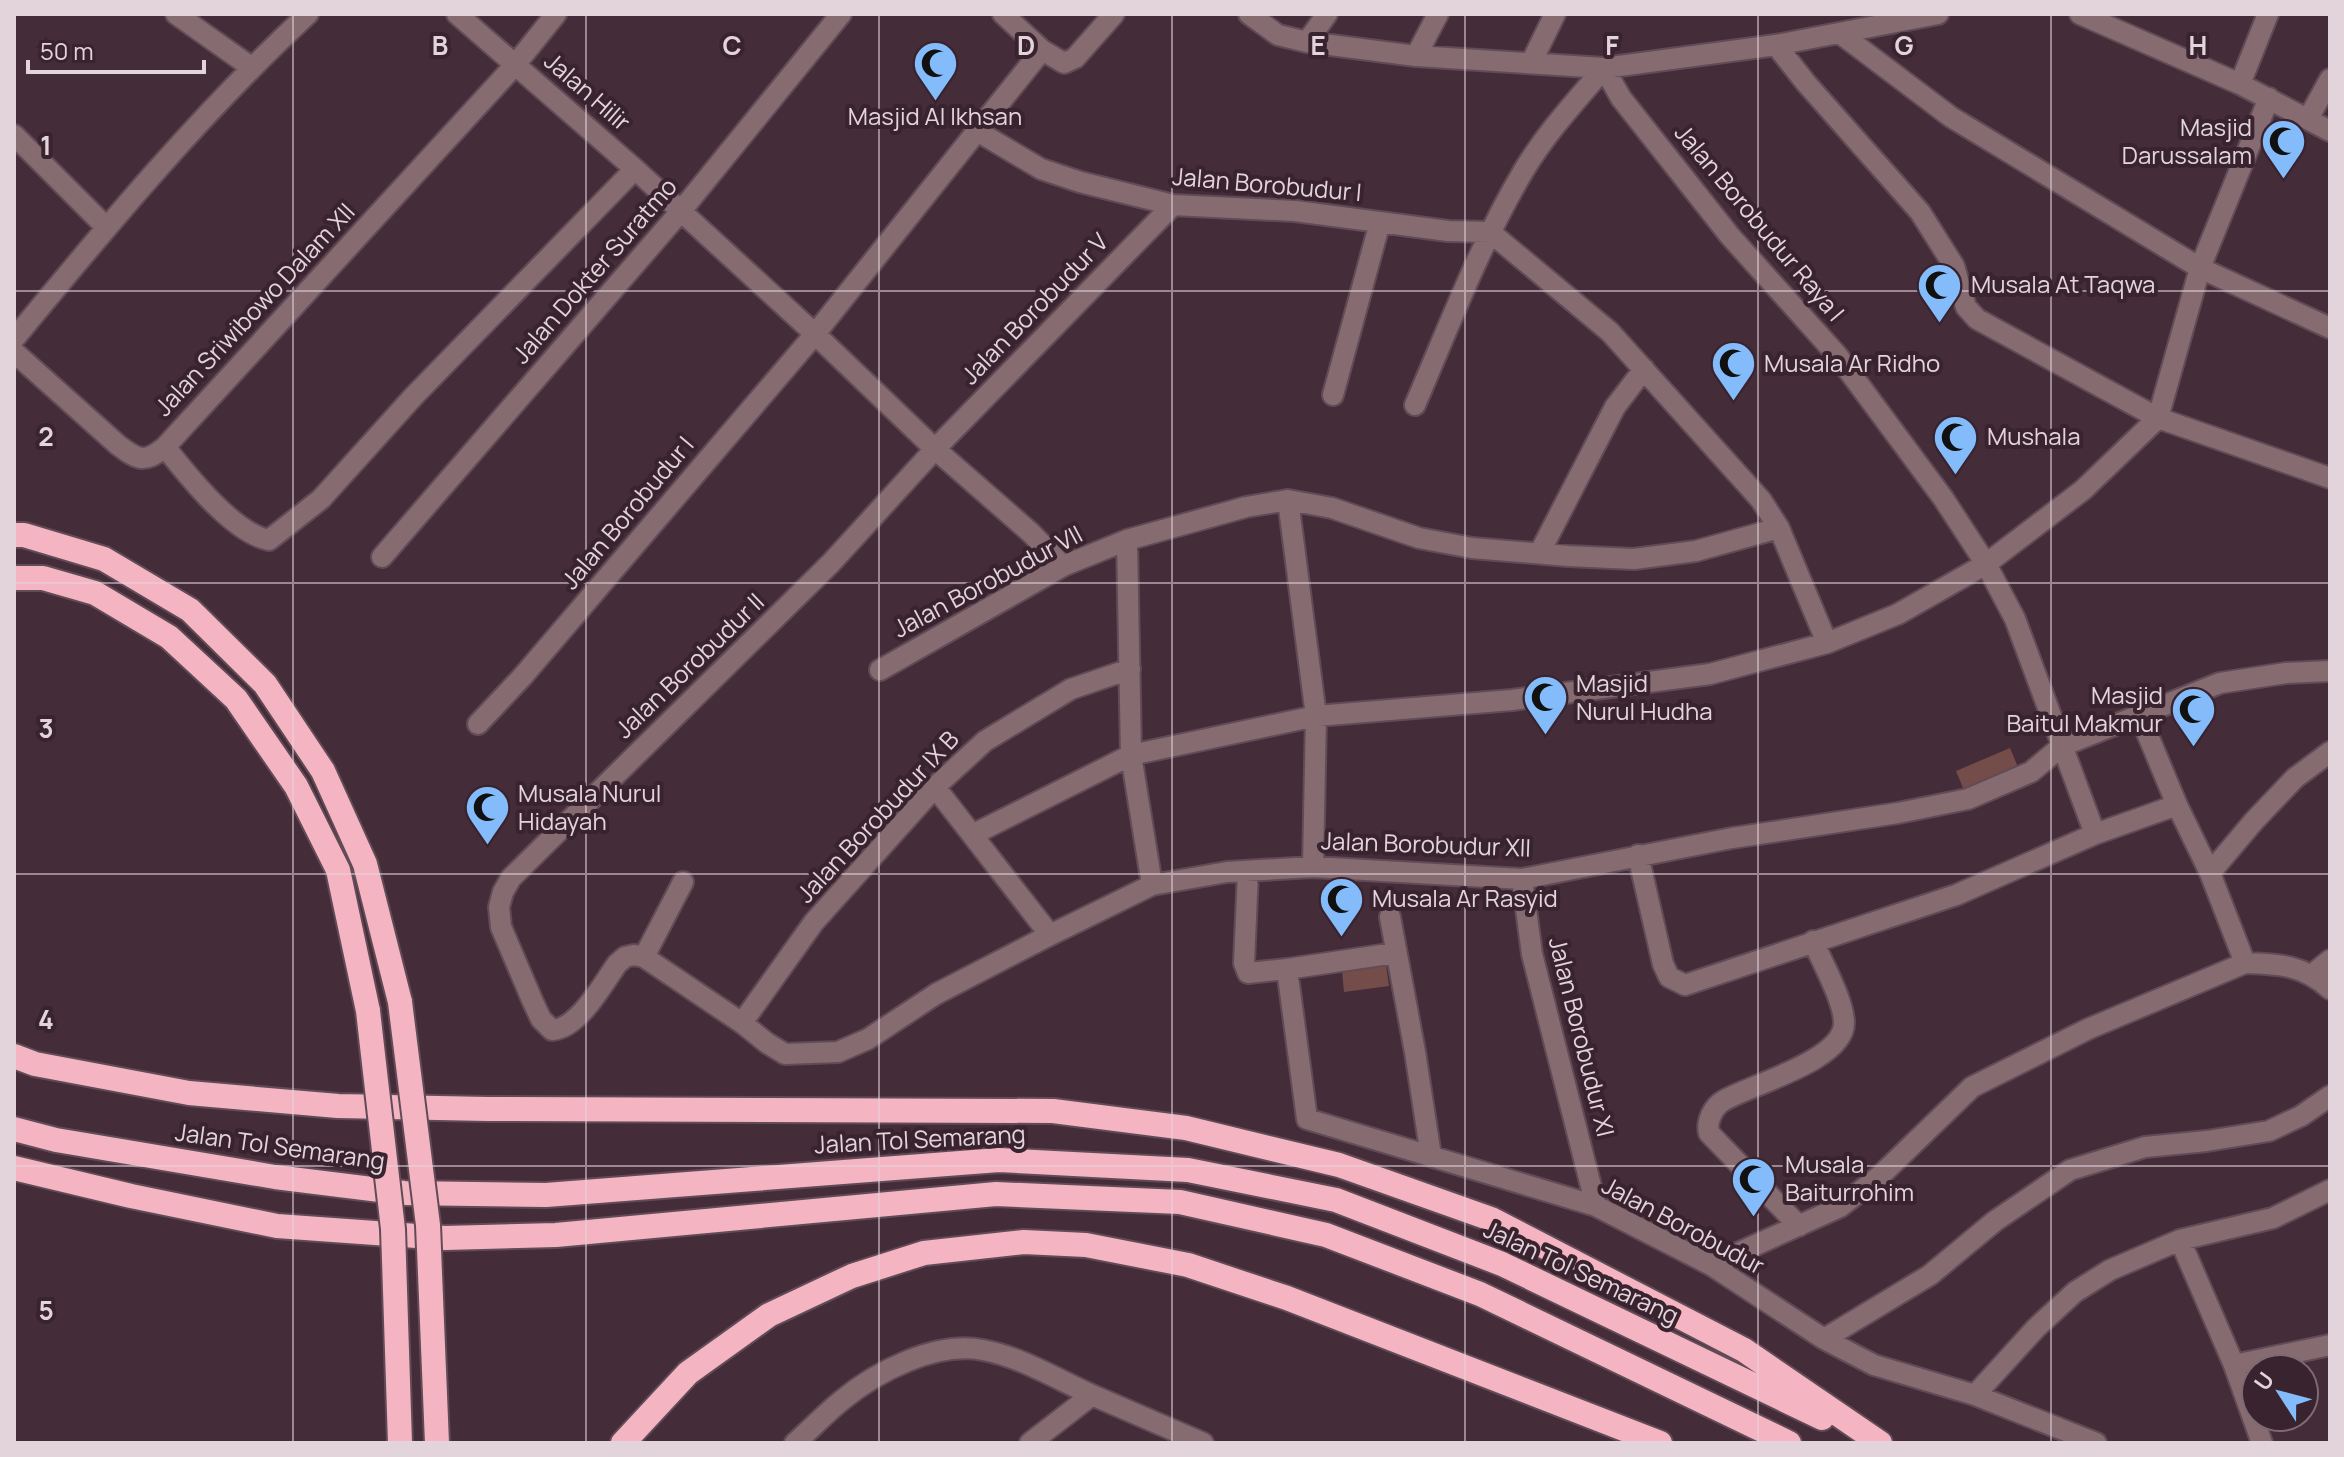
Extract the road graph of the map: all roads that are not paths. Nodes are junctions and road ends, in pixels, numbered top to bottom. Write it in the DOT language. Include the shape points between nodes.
graph roads {
  1 [pos="176,14"];
  2 [pos="308,14"];
  3 [pos="457,14"];
  4 [pos="556,14"];
  5 [pos="841,14"];
  6 [pos="1003,14"];
  7 [pos="1114,14"];
  8 [pos="1249,14"];
  9 [pos="1327,14"];
  10 [pos="1438,14"];
  11 [pos="1555,14"];
  12 [pos="1938,14"];
  13 [pos="2080,14"];
  14 [pos="2268,14"];
  15 [pos="1841,34"];
  16 [pos="1307,42"];
  17 [pos="1776,45"];
  18 [pos="1042,50"];
  19 [pos="1416,56"];
  20 [pos="1531,63"];
  21 [pos="515,65"];
  22 [pos="251,67"];
  23 [pos="1604,68"];
  24 [pos="2330,79"];
  25 [pos="2240,84"];
  26 [pos="2269,98"];
  27 [pos="2308,119"];
  28 [pos="977,131"];
  29 [pos="2330,131"];
  30 [pos="14,135"];
  31 [pos="635,169"];
  32 [pos="1173,205"];
  33 [pos="681,211"];
  34 [pos="1380,222"];
  35 [pos="106,227"];
  36 [pos="1490,232"];
  37 [pos="2200,268"];
  38 [pos="2330,328"];
  39 [pos="815,334"];
  40 [pos="14,339"];
  41 [pos="14,352"];
  42 [pos="1644,369"];
  43 [pos="1333,395"];
  44 [pos="1415,405"];
  45 [pos="2158,418"];
  46 [pos="165,447"];
  47 [pos="935,449"];
  48 [pos="2330,478"];
  49 [pos="1288,500"];
  50 [pos="1779,528"];
  51 [pos="14,535"];
  52 [pos="1127,540"];
  53 [pos="1540,552"];
  54 [pos="382,557"];
  55 [pos="1986,564"];
  56 [pos="1063,566"];
  57 [pos="14,578"];
  58 [pos="1827,643"];
  59 [pos="1130,669"];
  60 [pos="880,670"];
  61 [pos="2330,671"];
  62 [pos="2139,714"];
  63 [pos="1316,716"];
  64 [pos="478,724"];
  65 [pos="2062,746"];
  66 [pos="2330,752"];
  67 [pos="1131,755"];
  68 [pos="935,787"];
  69 [pos="2177,805"];
  70 [pos="974,834"];
  71 [pos="2095,834"];
  72 [pos="1638,855"];
  73 [pos="1313,867"];
  74 [pos="1248,871"];
  75 [pos="2210,873"];
  76 [pos="1522,879"];
  77 [pos="683,882"];
  78 [pos="1152,885"];
  79 [pos="1390,917"];
  80 [pos="1050,935"];
  81 [pos="1813,941"];
  82 [pos="1395,953"];
  83 [pos="644,957"];
  84 [pos="2330,960"];
  85 [pos="2245,963"];
  86 [pos="1287,969"];
  87 [pos="2313,974"];
  88 [pos="2330,989"];
  89 [pos="742,1023"];
  90 [pos="14,1056"];
  91 [pos="2330,1096"];
  92 [pos="14,1129"];
  93 [pos="1431,1156"];
  94 [pos="14,1168"];
  95 [pos="2330,1190"];
  96 [pos="1596,1206"];
  97 [pos="1799,1226"];
  98 [pos="2180,1240"];
  99 [pos="1711,1265"];
  100 [pos="1824,1339"];
  101 [pos="2330,1345"];
  102 [pos="2234,1365"];
  103 [pos="1092,1395"];
  104 [pos="1975,1395"];
  105 [pos="400,1443"];
  106 [pos="437,1443"];
  107 [pos="623,1443"];
  108 [pos="795,1443"];
  109 [pos="1030,1443"];
  110 [pos="1203,1443"];
  111 [pos="1660,1443"];
  112 [pos="1789,1443"];
  113 [pos="1878,1443"];
  114 [pos="2096,1443"];
  115 [pos="2262,1443"];
  1 -- 22 [label="street"];
  2 -- 22 [label="street"];
  3 -- 21 [label="street, Jalan Hilir"];
  4 -- 21 [label="street, Jalan Sriwibowo Dalam XII"];
  5 -- 33 [label="street, Jalan Dokter Suratmo"];
  6 -- 18 [label="street"];
  7 -- 18 [label="street" via="1075,58 1064,63"];
  8 -- 16 [label="street" via="1278,35"];
  9 -- 16 [label="street"];
  10 -- 19 [label="street"];
  11 -- 20 [label="street"];
  12 -- 15 [label="street"];
  13 -- 25 [label="street"];
  14 -- 25 [label="street"];
  15 -- 17 [label="street"];
  15 -- 37 [label="street" via="1951,117"];
  16 -- 19 [label="street"];
  17 -- 23 [label="street"];
  17 -- 45 [label="street" via="1920,212 1954,266 1966,307 1977,319"];
  18 -- 28 [label="street"];
  19 -- 20 [label="street"];
  20 -- 23 [label="street"];
  21 -- 31 [label="street, Jalan Hilir"];
  21 -- 46 [label="street, Jalan Sriwibowo Dalam XII"];
  22 -- 35 [label="street"];
  23 -- 36 [label="street" via="1525,167"];
  23 -- 55 [label="street, Jalan Borobudur Raya I" via="1621,98 1730,236 1837,355"];
  24 -- 27 [label="street"];
  25 -- 26 [label="street"];
  26 -- 27 [label="street"];
  26 -- 37 [label="street"];
  27 -- 29 [label="street"];
  28 -- 32 [label="street, Jalan Borobudur I" via="1041,169"];
  28 -- 39 [label="street, Jalan Borobudur I"];
  30 -- 35 [label="street"];
  31 -- 33 [label="street, Jalan Hilir"];
  31 -- 46 [label="street" via="321,499 269,540 242,528 193,483"];
  32 -- 34 [label="street, Jalan Borobudur I" via="1295,211"];
  32 -- 47 [label="street, Jalan Borobudur V"];
  33 -- 39 [label="street"];
  33 -- 54 [label="street, Jalan Dokter Suratmo"];
  34 -- 36 [label="street, Jalan Borobudur I"];
  34 -- 43 [label="street"];
  35 -- 40 [label="street"];
  36 -- 42 [label="street" via="1610,332"];
  36 -- 44 [label="street"];
  37 -- 38 [label="street"];
  37 -- 45 [label="street"];
  39 -- 47 [label="street"];
  39 -- 64 [label="street, Jalan Borobudur I"];
  41 -- 46 [label="street, Jalan Sriwibowo Dalam XII" via="130,454 151,458"];
  42 -- 50 [label="street" via="1761,500"];
  42 -- 53 [label="street" via="1615,407"];
  45 -- 48 [label="street"];
  45 -- 55 [label="street" via="2083,490"];
  47 -- 56 [label="street"];
  47 -- 83 [label="street, Jalan Borobudur II" via="831,563 511,878 503,892 501,927 541,1019 552,1030 573,1021 625,957"];
  49 -- 52 [label="street, Jalan Borobudur VII"];
  49 -- 53 [label="street, Jalan Borobudur VII" via="1332,508 1419,538"];
  49 -- 63 [label="street"];
  50 -- 53 [label="street, Jalan Borobudur VII" via="1696,551 1634,559"];
  50 -- 58 [label="street"];
  51 -- 106 [label="highway, bridge" via="104,559 190,610 265,684 323,771 365,864 400,1002 428,1225"];
  52 -- 56 [label="street, Jalan Borobudur VII"];
  52 -- 59 [label="street"];
  55 -- 58 [label="street" via="1898,614"];
  55 -- 65 [label="street, Jalan Borobudur Raya I" via="2015,619"];
  56 -- 60 [label="street, Jalan Borobudur VII"];
  57 -- 105 [label="highway, bridge" via="43,578 95,593 169,637 236,699 296,786 338,870 368,1011 393,1229"];
  58 -- 63 [label="street" via="1695,676 1512,700"];
  59 -- 67 [label="street"];
  59 -- 68 [label="street, Jalan Borobudur IX B" via="1071,689 1025,715 985,741"];
  61 -- 62 [label="street, Jalan Borobudur XII" via="2220,683"];
  62 -- 65 [label="street, Jalan Borobudur XII"];
  62 -- 69 [label="street"];
  63 -- 67 [label="street"];
  63 -- 73 [label="street"];
  65 -- 71 [label="street, Jalan Borobudur Raya I"];
  65 -- 72 [label="street, Jalan Borobudur XII" via="2031,772 1968,799"];
  66 -- 75 [label="street" via="2295,778"];
  67 -- 70 [label="street"];
  67 -- 78 [label="street"];
  68 -- 70 [label="street"];
  68 -- 89 [label="street, Jalan Borobudur IX B" via="814,922"];
  69 -- 71 [label="street"];
  69 -- 75 [label="street"];
  70 -- 80 [label="street"];
  71 -- 81 [label="street" via="1956,895"];
  72 -- 76 [label="street, Jalan Borobudur XII"];
  72 -- 81 [label="street" via="1663,964 1676,982 1685,985"];
  73 -- 74 [label="street, Jalan Borobudur XII"];
  73 -- 76 [label="street, Jalan Borobudur XII"];
  74 -- 78 [label="street, Jalan Borobudur XII"];
  74 -- 86 [label="street" via="1245,970"];
  75 -- 85 [label="street"];
  76 -- 96 [label="street, Jalan Borobudur XI" via="1532,954"];
  77 -- 83 [label="street"];
  78 -- 80 [label="street, Jalan Borobudur XII"];
  79 -- 82 [label="street"];
  80 -- 89 [label="street, Jalan Borobudur XII" via="838,1052 785,1054"];
  81 -- 97 [label="street" via="1842,1010 1844,1026 1838,1039 1784,1075 1721,1102 1707,1127"];
  82 -- 86 [label="street"];
  82 -- 93 [label="street"];
  83 -- 89 [label="street"];
  84 -- 87 [label="street"];
  85 -- 87 [label="street" via="2278,964"];
  85 -- 97 [label="street" via="2088,1029 1972,1087 1882,1174 1840,1207"];
  86 -- 93 [label="street, Jalan Borobudur" via="1307,1119"];
  87 -- 88 [label="street"];
  90 -- 113 [label="highway" via="189,1093 338,1106 1053,1111 1186,1128 1339,1165 1491,1219 1744,1350"];
  91 -- 100 [label="street" via="2269,1131 2145,1147 2070,1170 1995,1221 1930,1275"];
  92 -- 113 [label="highway, Jalan Tol Semarang" via="275,1177 404,1193 546,1195 999,1160 1188,1170 1336,1200 1502,1264"];
  93 -- 96 [label="street, Jalan Borobudur"];
  94 -- 112 [label="highway" via="277,1226 445,1238 556,1235 996,1194 1180,1202 1326,1235 1480,1294"];
  95 -- 98 [label="street" via="2273,1218"];
  96 -- 99 [label="street, Jalan Borobudur"];
  97 -- 99 [label="street"];
  98 -- 102 [label="street"];
  98 -- 104 [label="street" via="2110,1270 2075,1292"];
  99 -- 100 [label="street, Jalan Borobudur"];
  100 -- 104 [label="street, Jalan Borobudur" via="1874,1365"];
  101 -- 102 [label="street"];
  102 -- 115 [label="street"];
  103 -- 108 [label="street" via="1010,1358 983,1350 944,1349 921,1354 861,1385"];
  103 -- 109 [label="street"];
  103 -- 110 [label="street"];
  104 -- 114 [label="street, Jalan Borobudur"];
  107 -- 111 [label="highway" via="688,1373 769,1315 852,1276 924,1253 1024,1242 1086,1245 1188,1265 1287,1298"];
}
